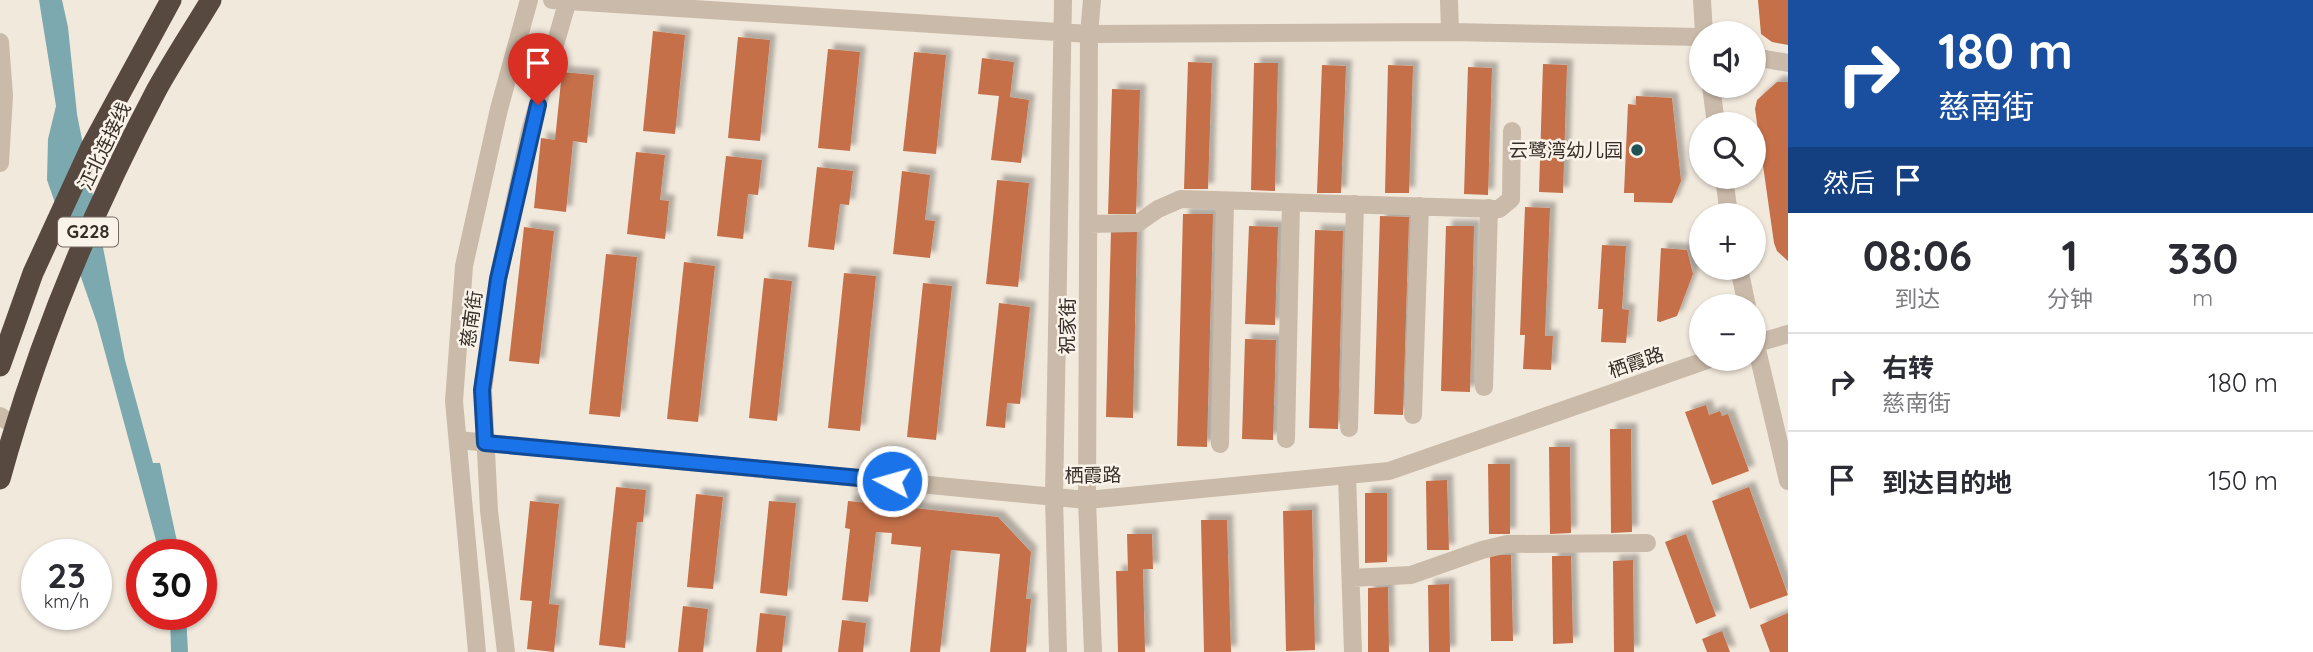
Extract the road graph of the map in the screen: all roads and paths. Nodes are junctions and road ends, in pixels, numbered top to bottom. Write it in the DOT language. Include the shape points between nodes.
graph roads {
  1 [pos="171,0"];
  2 [pos="211,0"];
  3 [pos="530,0"];
  4 [pos="851,0"];
  5 [pos="1063,0"];
  6 [pos="1092,0"];
  7 [pos="1449,0"];
  8 [pos="1702,0"];
  9 [pos="563,1"];
  10 [pos="850,19"];
  11 [pos="1702,21"];
  12 [pos="1061,32"];
  13 [pos="1450,32"];
  14 [pos="1089,34"];
  15 [pos="1689,35"];
  16 [pos="0,41"];
  17 [pos="1766,59"];
  18 [pos="1788,63"];
  19 [pos="1512,131"];
  20 [pos="0,163"];
  21 [pos="1225,201"];
  22 [pos="1290,203"];
  23 [pos="1355,204"];
  24 [pos="1420,206"];
  25 [pos="1489,208"];
  26 [pos="1088,225"];
  27 [pos="1788,334"];
  28 [pos="1766,339"];
  29 [pos="0,366"];
  30 [pos="1689,366"];
  31 [pos="1761,371"];
  32 [pos="1484,387"];
  33 [pos="1413,415"];
  34 [pos="8,421"];
  35 [pos="1349,428"];
  36 [pos="1286,439"];
  37 [pos="458,440"];
  38 [pos="485,443"];
  39 [pos="1220,444"];
  40 [pos="1347,475"];
  41 [pos="0,479"];
  42 [pos="1788,481"];
  43 [pos="1054,497"];
  44 [pos="1087,500"];
  45 [pos="1647,543"];
  46 [pos="1350,578"];
  47 [pos="477,652"];
  48 [pos="506,652"];
  49 [pos="1058,652"];
  50 [pos="1093,652"];
  51 [pos="1353,652"];
  1 -- 29 [label="highway, 江北连接线 / G228" via="91,147 33,273"];
  2 -- 34 [label="highway, 江北连接线 / G228" via="157,89 104,194"];
  3 -- 37 [label="street, 慈南街" via="499,108 464,266 454,401"];
  4 -- 10 [label="street"];
  5 -- 12 [label="street, 祝家街"];
  6 -- 14 [label="street, 祝家街"];
  7 -- 13 [label="street"];
  8 -- 11 [label="street"];
  9 -- 10 [label="street"];
  9 -- 38 [label="street, 慈南街" via="498,279 482,390"];
  10 -- 12 [label="street"];
  12 -- 14 [label="street"];
  12 -- 43 [label="street, 祝家街"];
  13 -- 14 [label="street"];
  13 -- 15 [label="street"];
  14 -- 26 [label="street, 祝家街"];
  16 -- 20 [label="street" via="4,96"];
  17 -- 18 [label="street"];
  19 -- 25 [label="street" via="1511,199 1499,209"];
  21 -- 22 [label="street"];
  21 -- 26 [label="street" via="1181,200 1138,223"];
  21 -- 39 [label="street"];
  22 -- 23 [label="street"];
  22 -- 36 [label="street"];
  23 -- 24 [label="street"];
  23 -- 35 [label="street"];
  24 -- 25 [label="street"];
  24 -- 33 [label="street"];
  25 -- 32 [label="street"];
  26 -- 44 [label="street, 祝家街"];
  27 -- 28 [label="street"];
  30 -- 40 [label="street, 栖霞路" via="1389,471"];
  31 -- 42 [label="street"];
  34 -- 41 [label="highway, 江北连接线 / G228"];
  37 -- 38 [label="street, 栖霞路"];
  37 -- 47 [label="street, 慈南街"];
  38 -- 43 [label="street, 栖霞路"];
  38 -- 48 [label="street, 慈南街"];
  40 -- 44 [label="street, 栖霞路"];
  40 -- 46 [label="street"];
  43 -- 44 [label="street, 栖霞路"];
  43 -- 49 [label="street, 祝家街"];
  44 -- 50 [label="street, 祝家街"];
  45 -- 46 [label="street" via="1507,544 1411,575"];
  46 -- 51 [label="street"];
}
